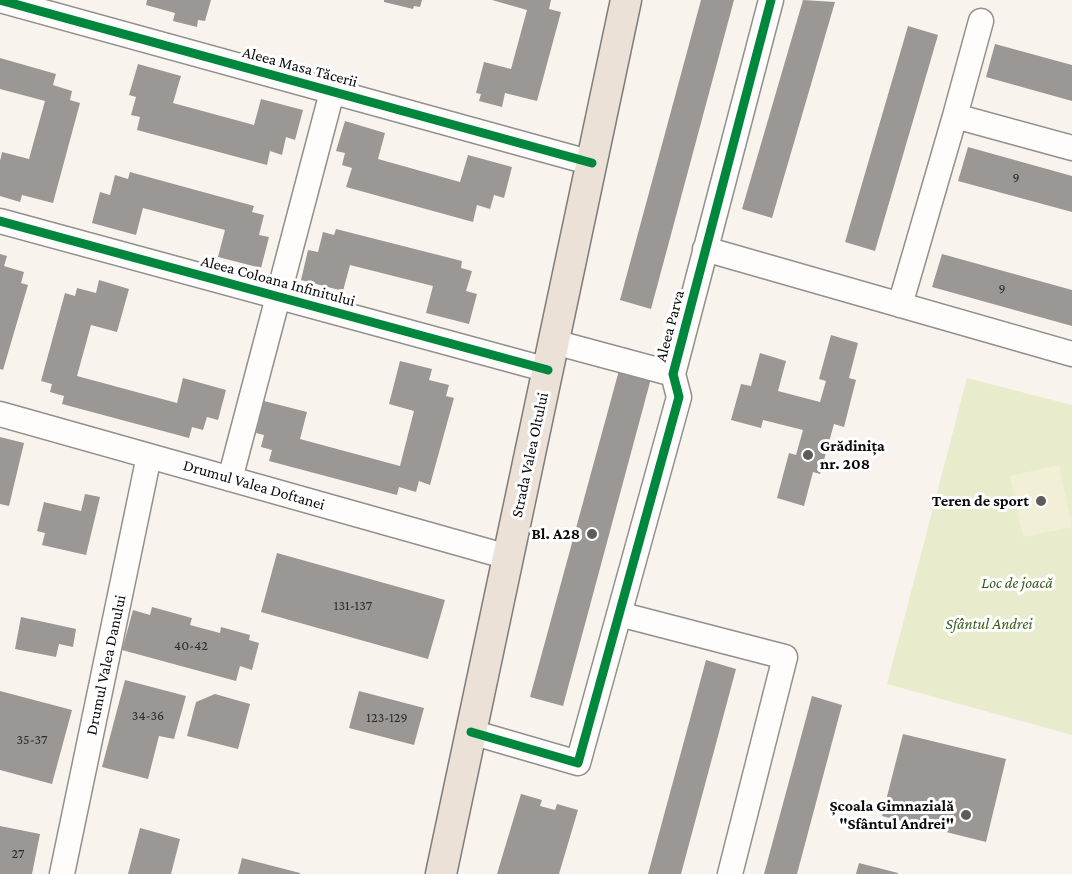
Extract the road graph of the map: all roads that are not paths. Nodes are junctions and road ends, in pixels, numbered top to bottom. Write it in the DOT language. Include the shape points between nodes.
graph roads {
  1 [pos="0,0"];
  2 [pos="626,0"];
  3 [pos="771,0"];
  4 [pos="981,21"];
  5 [pos="332,92"];
  6 [pos="955,116"];
  7 [pos="1072,148"];
  8 [pos="592,163"];
  9 [pos="0,221"];
  10 [pos="705,249"];
  11 [pos="279,297"];
  12 [pos="900,305"];
  13 [pos="1072,354"];
  14 [pos="551,356"];
  15 [pos="673,374"];
  16 [pos="0,414"];
  17 [pos="149,456"];
  18 [pos="230,479"];
  19 [pos="508,557"];
  20 [pos="619,614"];
  21 [pos="471,732"];
  22 [pos="62,874"];
  23 [pos="441,874"];
  24 [pos="730,874"];
  1 -- 5 [label="street, Aleea Masa Tăcerii"];
  2 -- 8 [label="main road, Strada Valea Oltului"];
  3 -- 10 [label="street, Aleea Parva"];
  4 -- 6 [label="street"];
  5 -- 8 [label="street, Aleea Masa Tăcerii"];
  5 -- 11 [label="street"];
  6 -- 7 [label="street"];
  6 -- 12 [label="street"];
  8 -- 14 [label="main road, Strada Valea Oltului"];
  9 -- 11 [label="street, Aleea Coloana Infinitului"];
  10 -- 12 [label="street"];
  10 -- 15 [label="street, Aleea Parva"];
  11 -- 14 [label="street, Aleea Coloana Infinitului"];
  11 -- 18 [label="street"];
  12 -- 13 [label="street"];
  14 -- 15 [label="street, Aleea Coloana Infinitului"];
  14 -- 19 [label="main road, Strada Valea Oltului"];
  15 -- 20 [label="street, Aleea Parva" via="680,397"];
  16 -- 17 [label="street, Drumul Valea Doftanei"];
  17 -- 18 [label="street, Drumul Valea Doftanei"];
  17 -- 22 [label="street, Drumul Valea Danului"];
  18 -- 19 [label="street, Drumul Valea Doftanei"];
  19 -- 21 [label="main road, Strada Valea Oltului"];
  20 -- 21 [label="street, Aleea Parva" via="578,763"];
  20 -- 24 [label="street" via="785,657"];
  21 -- 23 [label="main road, Strada Valea Oltului"];
}
